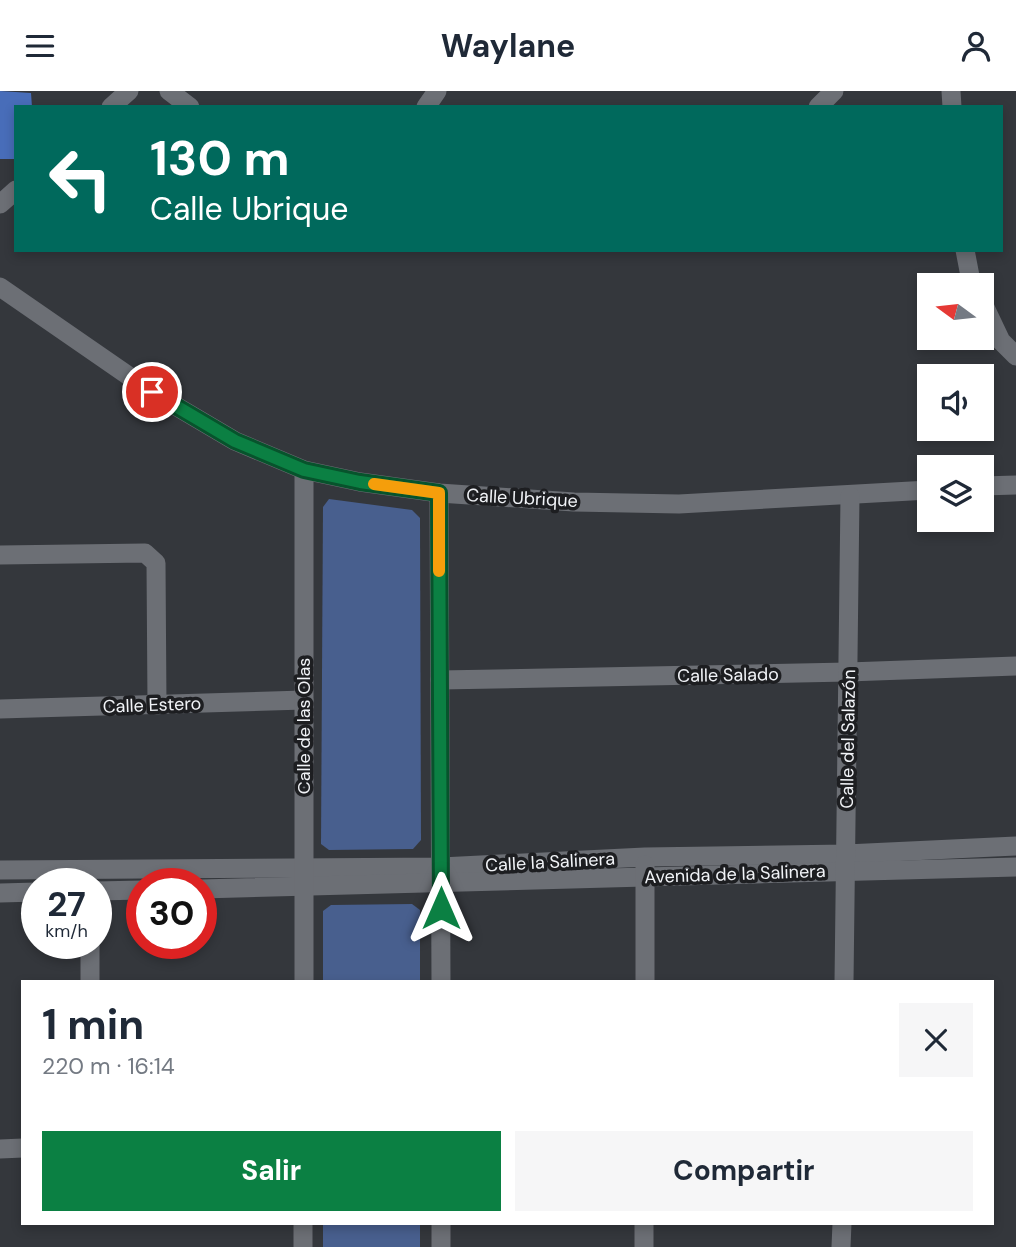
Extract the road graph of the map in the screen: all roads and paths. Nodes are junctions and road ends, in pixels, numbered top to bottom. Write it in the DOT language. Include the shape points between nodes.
graph roads {
  1 [pos="129,91"];
  2 [pos="169,91"];
  3 [pos="834,91"];
  4 [pos="113,105"];
  5 [pos="187,105"];
  6 [pos="820,105"];
  7 [pos="14,192"];
  8 [pos="0,204"];
  9 [pos="965,252"];
  10 [pos="969,273"];
  11 [pos="0,287"];
  12 [pos="994,328"];
  13 [pos="1016,356"];
  14 [pos="304,470"];
  15 [pos="1016,485"];
  16 [pos="994,486"];
  17 [pos="917,491"];
  18 [pos="439,493"];
  19 [pos="850,496"];
  20 [pos="0,555"];
  21 [pos="1016,666"];
  22 [pos="848,673"];
  23 [pos="440,680"];
  24 [pos="304,699"];
  25 [pos="157,705"];
  26 [pos="0,709"];
  27 [pos="1016,846"];
  28 [pos="846,862"];
  29 [pos="645,867"];
  30 [pos="1016,867"];
  31 [pos="0,870"];
  32 [pos="441,875"];
  33 [pos="304,877"];
  34 [pos="217,887"];
  35 [pos="0,893"];
  36 [pos="21,893"];
  37 [pos="90,959"];
  38 [pos="90,980"];
  39 [pos="304,980"];
  40 [pos="441,980"];
  41 [pos="645,980"];
  42 [pos="845,980"];
  43 [pos="21,1148"];
  44 [pos="0,1149"];
  45 [pos="303,1225"];
  46 [pos="441,1225"];
  47 [pos="645,1225"];
  48 [pos="842,1225"];
  49 [pos="303,1247"];
  50 [pos="441,1247"];
  51 [pos="644,1247"];
  52 [pos="841,1247"];
  1 -- 4 [label="street"];
  2 -- 5 [label="street"];
  3 -- 6 [label="street"];
  7 -- 8 [label="street"];
  9 -- 10 [label="street"];
  11 -- 14 [label="street, Calle Ubrique" via="152,392 235,441"];
  12 -- 13 [label="street"];
  14 -- 18 [label="street, Calle Ubrique"];
  14 -- 24 [label="street, Calle de las Olas"];
  15 -- 16 [label="street"];
  17 -- 19 [label="street, Calle Ubrique"];
  18 -- 19 [label="street, Calle Ubrique" via="679,504"];
  18 -- 23 [label="street"];
  19 -- 22 [label="street, Calle del Salazón"];
  20 -- 25 [label="street" via="145,553 156,563"];
  21 -- 22 [label="street, Calle Salado"];
  22 -- 23 [label="street, Calle Salado"];
  22 -- 28 [label="street, Calle del Salazón"];
  23 -- 32 [label="street"];
  24 -- 25 [label="street, Calle Estero"];
  24 -- 33 [label="street, Calle de las Olas"];
  25 -- 26 [label="street, Calle Estero"];
  27 -- 28 [label="street"];
  28 -- 29 [label="street, Avenida de la Salinera"];
  28 -- 30 [label="street, Avenida de la Salinera"];
  28 -- 42 [label="street, Calle del Salazón"];
  29 -- 32 [label="street, Avenida de la Salinera"];
  29 -- 41 [label="street"];
  31 -- 33 [label="street"];
  32 -- 33 [label="street"];
  32 -- 40 [label="street"];
  33 -- 34 [label="street"];
  33 -- 39 [label="street, Calle de las Olas"];
  35 -- 36 [label="street"];
  37 -- 38 [label="street"];
  43 -- 44 [label="street"];
  45 -- 49 [label="street"];
  46 -- 50 [label="street"];
  47 -- 51 [label="street"];
  48 -- 52 [label="street"];
}
